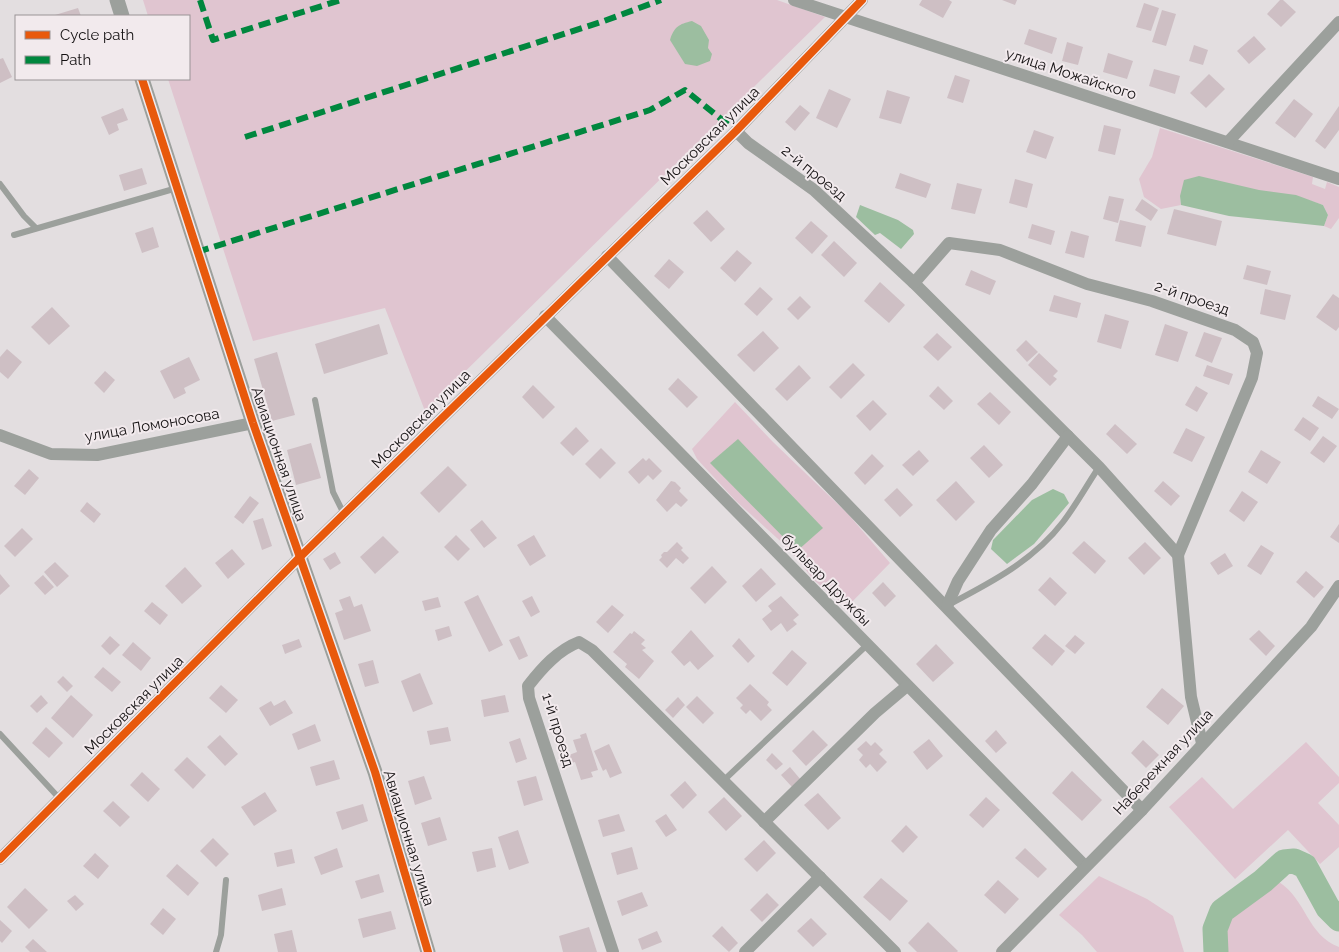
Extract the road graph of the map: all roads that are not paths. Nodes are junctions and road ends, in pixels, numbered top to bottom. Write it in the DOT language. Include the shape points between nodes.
graph roads {
  1 [pos="117,0"];
  2 [pos="794,0"];
  3 [pos="862,0"];
  4 [pos="122,15"];
  5 [pos="843,18"];
  6 [pos="1339,22"];
  7 [pos="142,80"];
  8 [pos="736,131"];
  9 [pos="1228,142"];
  10 [pos="1339,179"];
  11 [pos="0,184"];
  12 [pos="176,188"];
  13 [pos="36,228"];
  14 [pos="14,235"];
  15 [pos="607,256"];
  16 [pos="914,283"];
  17 [pos="545,316"];
  18 [pos="315,400"];
  19 [pos="253,423"];
  20 [pos="0,435"];
  21 [pos="1068,436"];
  22 [pos="1099,467"];
  23 [pos="344,514"];
  24 [pos="1178,555"];
  25 [pos="300,557"];
  26 [pos="1339,586"];
  27 [pos="947,606"];
  28 [pos="867,645"];
  29 [pos="907,686"];
  30 [pos="0,734"];
  31 [pos="1202,743"];
  32 [pos="724,781"];
  33 [pos="60,799"];
  34 [pos="1142,810"];
  35 [pos="764,822"];
  36 [pos="0,860"];
  37 [pos="1085,866"];
  38 [pos="820,877"];
  39 [pos="226,880"];
  40 [pos="216,952"];
  41 [pos="428,952"];
  42 [pos="613,952"];
  43 [pos="745,952"];
  44 [pos="895,952"];
  45 [pos="1002,952"];
  1 -- 4 [label="street"];
  2 -- 5 [label="street, улица Можайского"];
  3 -- 5 [label="street, Московская улица"];
  5 -- 8 [label="street, Московская улица"];
  5 -- 9 [label="street, улица Можайского"];
  6 -- 9 [label="street"];
  7 -- 12 [label="street, Авиационная улица"];
  8 -- 15 [label="street, Московская улица"];
  8 -- 16 [label="street, 2-й проезд" via="814,190"];
  9 -- 10 [label="street, улица Можайского"];
  11 -- 13 [label="lane"];
  12 -- 13 [label="lane"];
  12 -- 19 [label="street, Авиационная улица"];
  13 -- 14 [label="lane"];
  15 -- 17 [label="street, Московская улица"];
  15 -- 27 [label="street"];
  16 -- 21 [label="street, 2-й проезд"];
  16 -- 24 [label="street, 2-й проезд" via="949,243 1000,250 1087,284 1152,301 1236,330 1253,342 1257,353 1252,378"];
  17 -- 23 [label="street, Московская улица"];
  17 -- 28 [label="street, бульвар Дружбы"];
  18 -- 23 [label="lane" via="333,492"];
  19 -- 20 [label="street, улица Ломоносова" via="97,455 51,454"];
  19 -- 25 [label="street, Авиационная улица"];
  21 -- 22 [label="street, 2-й проезд"];
  21 -- 27 [label="street" via="1032,484 991,530 958,581"];
  22 -- 24 [label="street, 2-й проезд"];
  22 -- 27 [label="lane" via="1063,522 1020,565"];
  23 -- 25 [label="street, Московская улица"];
  24 -- 31 [label="street, 2-й проезд" via="1191,697"];
  25 -- 33 [label="street, Московская улица"];
  25 -- 41 [label="street, Авиационная улица" via="375,772"];
  26 -- 31 [label="street, Набережная улица" via="1311,628"];
  27 -- 34 [label="street"];
  28 -- 29 [label="street, бульвар Дружбы"];
  28 -- 32 [label="lane"];
  29 -- 35 [label="street"];
  29 -- 37 [label="street, бульвар Дружбы"];
  30 -- 33 [label="lane"];
  31 -- 34 [label="street, Набережная улица"];
  32 -- 35 [label="street, 1-й проезд"];
  32 -- 42 [label="street, 1-й проезд" via="592,650 579,642 564,647 528,686 529,698"];
  33 -- 36 [label="street, Московская улица"];
  34 -- 37 [label="street, Набережная улица"];
  35 -- 38 [label="street, 1-й проезд"];
  37 -- 45 [label="street, Набережная улица"];
  38 -- 43 [label="street"];
  38 -- 44 [label="street, 1-й проезд"];
  39 -- 40 [label="lane" via="221,935"];
}
